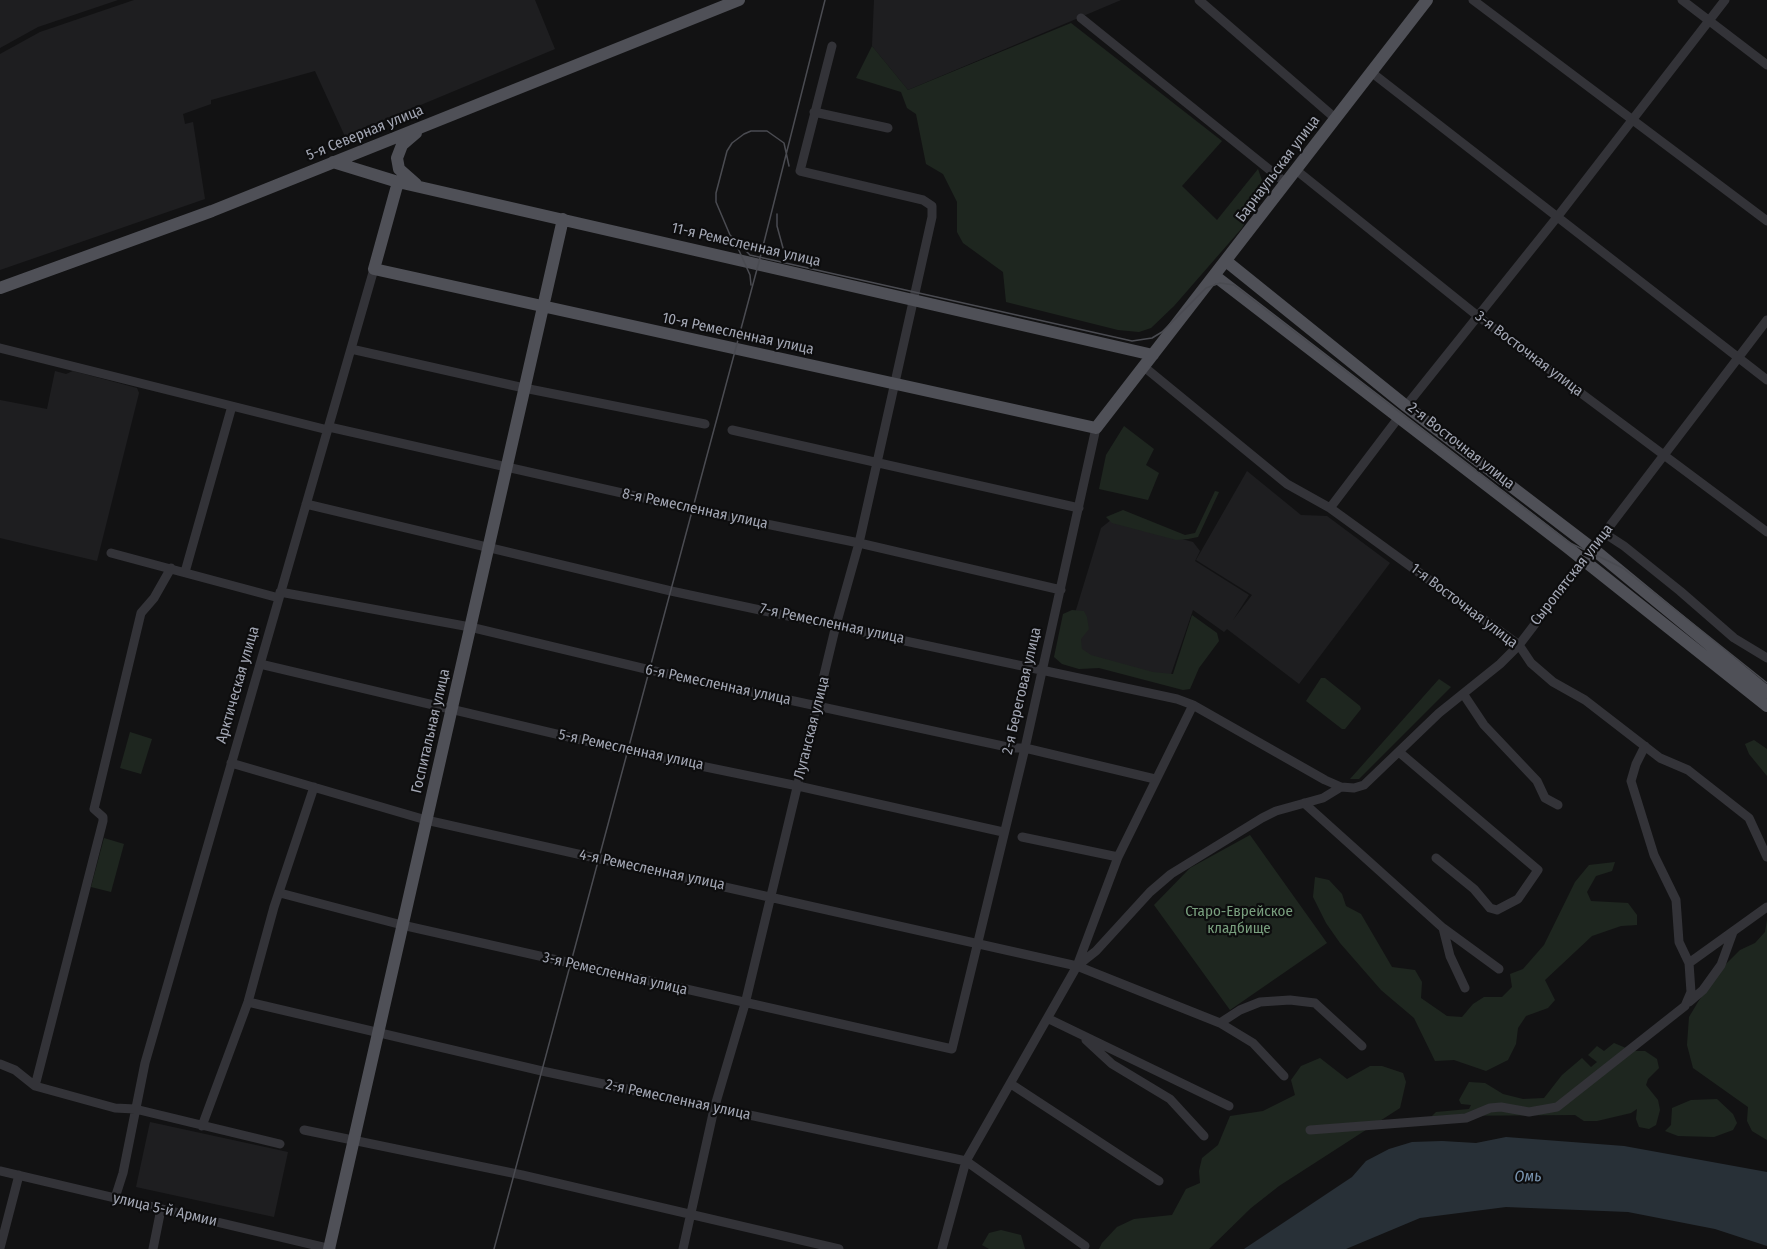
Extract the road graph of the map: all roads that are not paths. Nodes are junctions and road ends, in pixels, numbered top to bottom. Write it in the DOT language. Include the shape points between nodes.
graph roads {
  1 [pos="739,0"];
  2 [pos="1199,0"];
  3 [pos="1427,0"];
  4 [pos="1473,0"];
  5 [pos="1682,0"];
  6 [pos="1725,0"];
  7 [pos="1080,18"];
  8 [pos="1709,20"];
  9 [pos="832,46"];
  10 [pos="1767,65"];
  11 [pos="1371,72"];
  12 [pos="814,112"];
  13 [pos="1335,118"];
  14 [pos="1633,120"];
  15 [pos="428,124"];
  16 [pos="888,128"];
  17 [pos="333,162"];
  18 [pos="1296,170"];
  19 [pos="398,182"];
  20 [pos="1286,183"];
  21 [pos="422,188"];
  22 [pos="1558,216"];
  23 [pos="563,219"];
  24 [pos="1767,221"];
  25 [pos="1226,261"];
  26 [pos="374,269"];
  27 [pos="1215,276"];
  28 [pos="0,288"];
  29 [pos="914,299"];
  30 [pos="542,306"];
  31 [pos="1479,317"];
  32 [pos="1767,320"];
  33 [pos="0,348"];
  34 [pos="351,349"];
  35 [pos="1153,355"];
  36 [pos="1738,358"];
  37 [pos="1143,366"];
  38 [pos="1767,380"];
  39 [pos="895,384"];
  40 [pos="524,388"];
  41 [pos="232,406"];
  42 [pos="1406,406"];
  43 [pos="1399,417"];
  44 [pos="705,424"];
  45 [pos="328,428"];
  46 [pos="1096,428"];
  47 [pos="732,430"];
  48 [pos="1664,454"];
  49 [pos="877,463"];
  50 [pos="506,467"];
  51 [pos="306,504"];
  52 [pos="1079,508"];
  53 [pos="1330,508"];
  54 [pos="1767,532"];
  55 [pos="1604,534"];
  56 [pos="859,543"];
  57 [pos="487,548"];
  58 [pos="1592,549"];
  59 [pos="111,553"];
  60 [pos="1583,560"];
  61 [pos="171,568"];
  62 [pos="185,572"];
  63 [pos="1060,590"];
  64 [pos="279,595"];
  65 [pos="836,624"];
  66 [pos="470,627"];
  67 [pos="1690,639"];
  68 [pos="1518,645"];
  69 [pos="1767,658"];
  70 [pos="260,664"];
  71 [pos="1043,669"];
  72 [pos="1767,692"];
  73 [pos="1464,695"];
  74 [pos="1193,705"];
  75 [pos="1767,706"];
  76 [pos="818,707"];
  77 [pos="451,709"];
  78 [pos="1645,746"];
  79 [pos="1025,748"];
  80 [pos="1399,753"];
  81 [pos="231,763"];
  82 [pos="1155,779"];
  83 [pos="798,786"];
  84 [pos="314,788"];
  85 [pos="1341,788"];
  86 [pos="1304,803"];
  87 [pos="1558,805"];
  88 [pos="426,820"];
  89 [pos="1003,832"];
  90 [pos="1022,837"];
  91 [pos="1118,856"];
  92 [pos="1767,857"];
  93 [pos="1436,858"];
  94 [pos="280,893"];
  95 [pos="772,896"];
  96 [pos="1767,907"];
  97 [pos="402,926"];
  98 [pos="1443,928"];
  99 [pos="1733,932"];
  100 [pos="978,943"];
  101 [pos="1689,963"];
  102 [pos="1077,966"];
  103 [pos="1500,969"];
  104 [pos="1465,988"];
  105 [pos="248,1002"];
  106 [pos="745,1004"];
  107 [pos="1685,1006"];
  108 [pos="1049,1019"];
  109 [pos="1220,1023"];
  110 [pos="378,1034"];
  111 [pos="1079,1034"];
  112 [pos="1362,1046"];
  113 [pos="952,1049"];
  114 [pos="0,1064"];
  115 [pos="1284,1076"];
  116 [pos="1011,1084"];
  117 [pos="34,1086"];
  118 [pos="1229,1106"];
  119 [pos="714,1108"];
  120 [pos="135,1109"];
  121 [pos="201,1126"];
  122 [pos="304,1130"];
  123 [pos="1310,1130"];
  124 [pos="1204,1136"];
  125 [pos="353,1140"];
  126 [pos="280,1144"];
  127 [pos="966,1161"];
  128 [pos="0,1171"];
  129 [pos="19,1175"];
  130 [pos="1159,1181"];
  131 [pos="115,1198"];
  132 [pos="161,1209"];
  133 [pos="691,1216"];
  134 [pos="1085,1246"];
  135 [pos="0,1248"];
  136 [pos="153,1249"];
  137 [pos="330,1249"];
  138 [pos="683,1249"];
  139 [pos="839,1249"];
  140 [pos="942,1249"];
  1 -- 15 [label="main road, 5-я Северная улица"];
  2 -- 13 [label="street"];
  3 -- 11 [label="main road, Барнаульская улица"];
  4 -- 14 [label="street"];
  5 -- 8 [label="street"];
  6 -- 8 [label="street"];
  7 -- 20 [label="street"];
  8 -- 10 [label="street"];
  8 -- 14 [label="street"];
  9 -- 12 [label="street"];
  11 -- 13 [label="main road, Барнаульская улица"];
  11 -- 22 [label="street"];
  12 -- 16 [label="street"];
  12 -- 29 [label="street, Луганская улица" via="800,171 923,200 932,206"];
  13 -- 18 [label="main road, Барнаульская улица"];
  14 -- 22 [label="street"];
  14 -- 24 [label="street"];
  15 -- 17 [label="main road, 5-я Северная улица"];
  15 -- 21 [label="main road" via="402,145 397,158 399,169"];
  17 -- 19 [label="main road, 11-я Ремесленная улица"];
  17 -- 28 [label="main road, 5-я Северная улица" via="212,211"];
  18 -- 20 [label="main road, Барнаульская улица"];
  18 -- 31 [label="street, 3-я Восточная улица"];
  19 -- 21 [label="main road, 11-я Ремесленная улица"];
  19 -- 26 [label="main road, Арктическая улица"];
  20 -- 25 [label="main road, Барнаульская улица"];
  21 -- 23 [label="main road, 11-я Ремесленная улица"];
  22 -- 31 [label="street"];
  22 -- 36 [label="street"];
  23 -- 29 [label="main road, 11-я Ремесленная улица"];
  23 -- 30 [label="main road, Госпитальная улица"];
  25 -- 27 [label="main road, Барнаульская улица"];
  25 -- 42 [label="main road, 2-я Восточная улица"];
  26 -- 30 [label="main road, 10-я Ремесленная улица"];
  26 -- 34 [label="street, Арктическая улица"];
  27 -- 35 [label="main road, Барнаульская улица"];
  27 -- 43 [label="main road, 2-я Восточная улица"];
  29 -- 35 [label="main road, 11-я Ремесленная улица"];
  29 -- 39 [label="street, Луганская улица"];
  30 -- 39 [label="main road, 10-я Ремесленная улица"];
  30 -- 40 [label="main road, Госпитальная улица"];
  31 -- 42 [label="street"];
  31 -- 48 [label="street, 3-я Восточная улица"];
  32 -- 36 [label="street, Сыропятская улица"];
  33 -- 41 [label="street, 8-я Ремесленная улица"];
  34 -- 40 [label="street"];
  34 -- 45 [label="street, Арктическая улица"];
  35 -- 37 [label="main road, 2-я Береговая улица"];
  36 -- 38 [label="street"];
  36 -- 48 [label="street, Сыропятская улица"];
  37 -- 46 [label="main road, 2-я Береговая улица"];
  37 -- 53 [label="street, 1-я Восточная улица" via="1287,484"];
  39 -- 46 [label="main road, 10-я Ремесленная улица"];
  39 -- 49 [label="street, Луганская улица"];
  40 -- 44 [label="street"];
  40 -- 50 [label="main road, Госпитальная улица"];
  41 -- 45 [label="street, 8-я Ремесленная улица"];
  41 -- 62 [label="street"];
  42 -- 58 [label="main road, 2-я Восточная улица"];
  43 -- 53 [label="street"];
  43 -- 60 [label="main road, 2-я Восточная улица"];
  45 -- 50 [label="street, 8-я Ремесленная улица"];
  45 -- 51 [label="street, Арктическая улица"];
  46 -- 52 [label="street, 2-я Береговая улица"];
  47 -- 49 [label="street"];
  48 -- 54 [label="street, 3-я Восточная улица"];
  48 -- 55 [label="street, Сыропятская улица"];
  49 -- 52 [label="street"];
  49 -- 56 [label="street, Луганская улица"];
  50 -- 56 [label="street, 8-я Ремесленная улица"];
  50 -- 57 [label="main road, Госпитальная улица"];
  51 -- 57 [label="street, 7-я Ремесленная улица"];
  51 -- 64 [label="street, Арктическая улица"];
  52 -- 63 [label="street, 2-я Береговая улица"];
  53 -- 68 [label="street, 1-я Восточная улица"];
  55 -- 58 [label="street, Сыропятская улица"];
  55 -- 69 [label="street" via="1624,546 1734,638"];
  56 -- 63 [label="street, 8-я Ремесленная улица"];
  56 -- 65 [label="street, Луганская улица"];
  57 -- 65 [label="street, 7-я Ремесленная улица"];
  57 -- 66 [label="main road, Госпитальная улица"];
  58 -- 60 [label="street, Сыропятская улица"];
  58 -- 67 [label="main road, 2-я Восточная улица"];
  59 -- 61 [label="street, 6-я Ремесленная улица"];
  60 -- 67 [label="main road, 2-я Восточная улица"];
  60 -- 68 [label="street, Сыропятская улица"];
  61 -- 62 [label="street, 6-я Ремесленная улица"];
  61 -- 117 [label="street" via="141,613 94,809 103,821"];
  62 -- 64 [label="street, 6-я Ремесленная улица"];
  63 -- 71 [label="street, 2-я Береговая улица"];
  64 -- 66 [label="street, 6-я Ремесленная улица"];
  64 -- 70 [label="street, Арктическая улица"];
  65 -- 71 [label="street, 7-я Ремесленная улица"];
  65 -- 76 [label="street, Луганская улица"];
  66 -- 76 [label="street, 6-я Ремесленная улица"];
  66 -- 77 [label="main road, Госпитальная улица"];
  67 -- 72 [label="main road"];
  67 -- 75 [label="main road"];
  68 -- 73 [label="street, Сыропятская улица"];
  68 -- 78 [label="street, 1-я Восточная улица" via="1553,682 1585,700"];
  70 -- 77 [label="street, 5-я Ремесленная улица"];
  70 -- 81 [label="street, Арктическая улица"];
  71 -- 74 [label="street, 7-я Ремесленная улица"];
  71 -- 79 [label="street, 2-я Береговая улица"];
  73 -- 80 [label="street, Сыропятская улица"];
  73 -- 87 [label="street" via="1484,725 1537,781 1545,798"];
  74 -- 82 [label="street"];
  74 -- 85 [label="street, 7-я Ремесленная улица"];
  76 -- 79 [label="street, 6-я Ремесленная улица"];
  76 -- 83 [label="street, Луганская улица"];
  77 -- 83 [label="street, 5-я Ремесленная улица"];
  77 -- 88 [label="main road, Госпитальная улица"];
  78 -- 92 [label="street, 1-я Восточная улица" via="1660,758 1688,770 1749,818"];
  78 -- 101 [label="street" via="1631,781 1653,855 1676,900 1678,942"];
  79 -- 82 [label="street, 6-я Ремесленная улица"];
  79 -- 89 [label="street, 2-я Береговая улица"];
  80 -- 85 [label="street, Сыропятская улица" via="1364,785"];
  80 -- 93 [label="street" via="1538,870 1518,899 1497,910 1490,908 1474,889"];
  81 -- 84 [label="street, 4-я Ремесленная улица"];
  81 -- 120 [label="street, Арктическая улица"];
  82 -- 91 [label="street"];
  83 -- 89 [label="street, 5-я Ремесленная улица"];
  83 -- 95 [label="street, Луганская улица"];
  84 -- 88 [label="street, 4-я Ремесленная улица"];
  84 -- 94 [label="street"];
  85 -- 86 [label="street, Сыропятская улица"];
  86 -- 98 [label="street"];
  86 -- 102 [label="street, Сыропятская улица" via="1262,818 1171,874"];
  88 -- 95 [label="street, 4-я Ремесленная улица"];
  88 -- 97 [label="main road, Госпитальная улица"];
  89 -- 100 [label="street, 2-я Береговая улица"];
  90 -- 91 [label="street"];
  91 -- 102 [label="street"];
  94 -- 97 [label="street, 3-я Ремесленная улица"];
  94 -- 105 [label="street"];
  95 -- 100 [label="street, 4-я Ремесленная улица"];
  95 -- 106 [label="street, Луганская улица"];
  96 -- 99 [label="street"];
  97 -- 106 [label="street, 3-я Ремесленная улица"];
  97 -- 110 [label="main road, Госпитальная улица"];
  98 -- 103 [label="street"];
  98 -- 104 [label="street" via="1450,956"];
  99 -- 101 [label="street"];
  99 -- 107 [label="street" via="1721,965"];
  100 -- 102 [label="street, 4-я Ремесленная улица"];
  100 -- 113 [label="street, 2-я Береговая улица"];
  101 -- 107 [label="street" via="1691,992"];
  102 -- 108 [label="street"];
  102 -- 109 [label="street, 4-я Ремесленная улица"];
  105 -- 110 [label="street, 2-я Ремесленная улица"];
  105 -- 121 [label="street"];
  106 -- 113 [label="street, 3-я Ремесленная улица"];
  106 -- 119 [label="street, Луганская улица"];
  107 -- 123 [label="street" via="1557,1107 1529,1112 1490,1108 1466,1118"];
  108 -- 111 [label="street"];
  108 -- 116 [label="street"];
  109 -- 112 [label="street" via="1260,1002 1315,1003"];
  109 -- 115 [label="street, 4-я Ремесленная улица" via="1253,1043"];
  110 -- 119 [label="street, 2-я Ремесленная улица"];
  110 -- 125 [label="main road, Госпитальная улица"];
  111 -- 118 [label="street"];
  111 -- 124 [label="street" via="1112,1064 1170,1099"];
  114 -- 117 [label="street" via="15,1070"];
  116 -- 127 [label="street"];
  116 -- 130 [label="street"];
  117 -- 120 [label="street" via="115,1108"];
  119 -- 127 [label="street, 2-я Ремесленная улица"];
  119 -- 133 [label="street, Луганская улица"];
  120 -- 121 [label="street"];
  120 -- 131 [label="street, Арктическая улица"];
  121 -- 126 [label="street"];
  122 -- 125 [label="street"];
  125 -- 133 [label="street"];
  125 -- 137 [label="main road, Госпитальная улица"];
  127 -- 134 [label="street, 2-я Ремесленная улица"];
  127 -- 140 [label="street"];
  128 -- 129 [label="street, улица 5-й Армии"];
  129 -- 131 [label="street, улица 5-й Армии"];
  129 -- 135 [label="street"];
  131 -- 132 [label="street, улица 5-й Армии"];
  132 -- 136 [label="street"];
  132 -- 137 [label="street, улица 5-й Армии"];
  133 -- 138 [label="street, Луганская улица"];
  133 -- 139 [label="street"];
}
